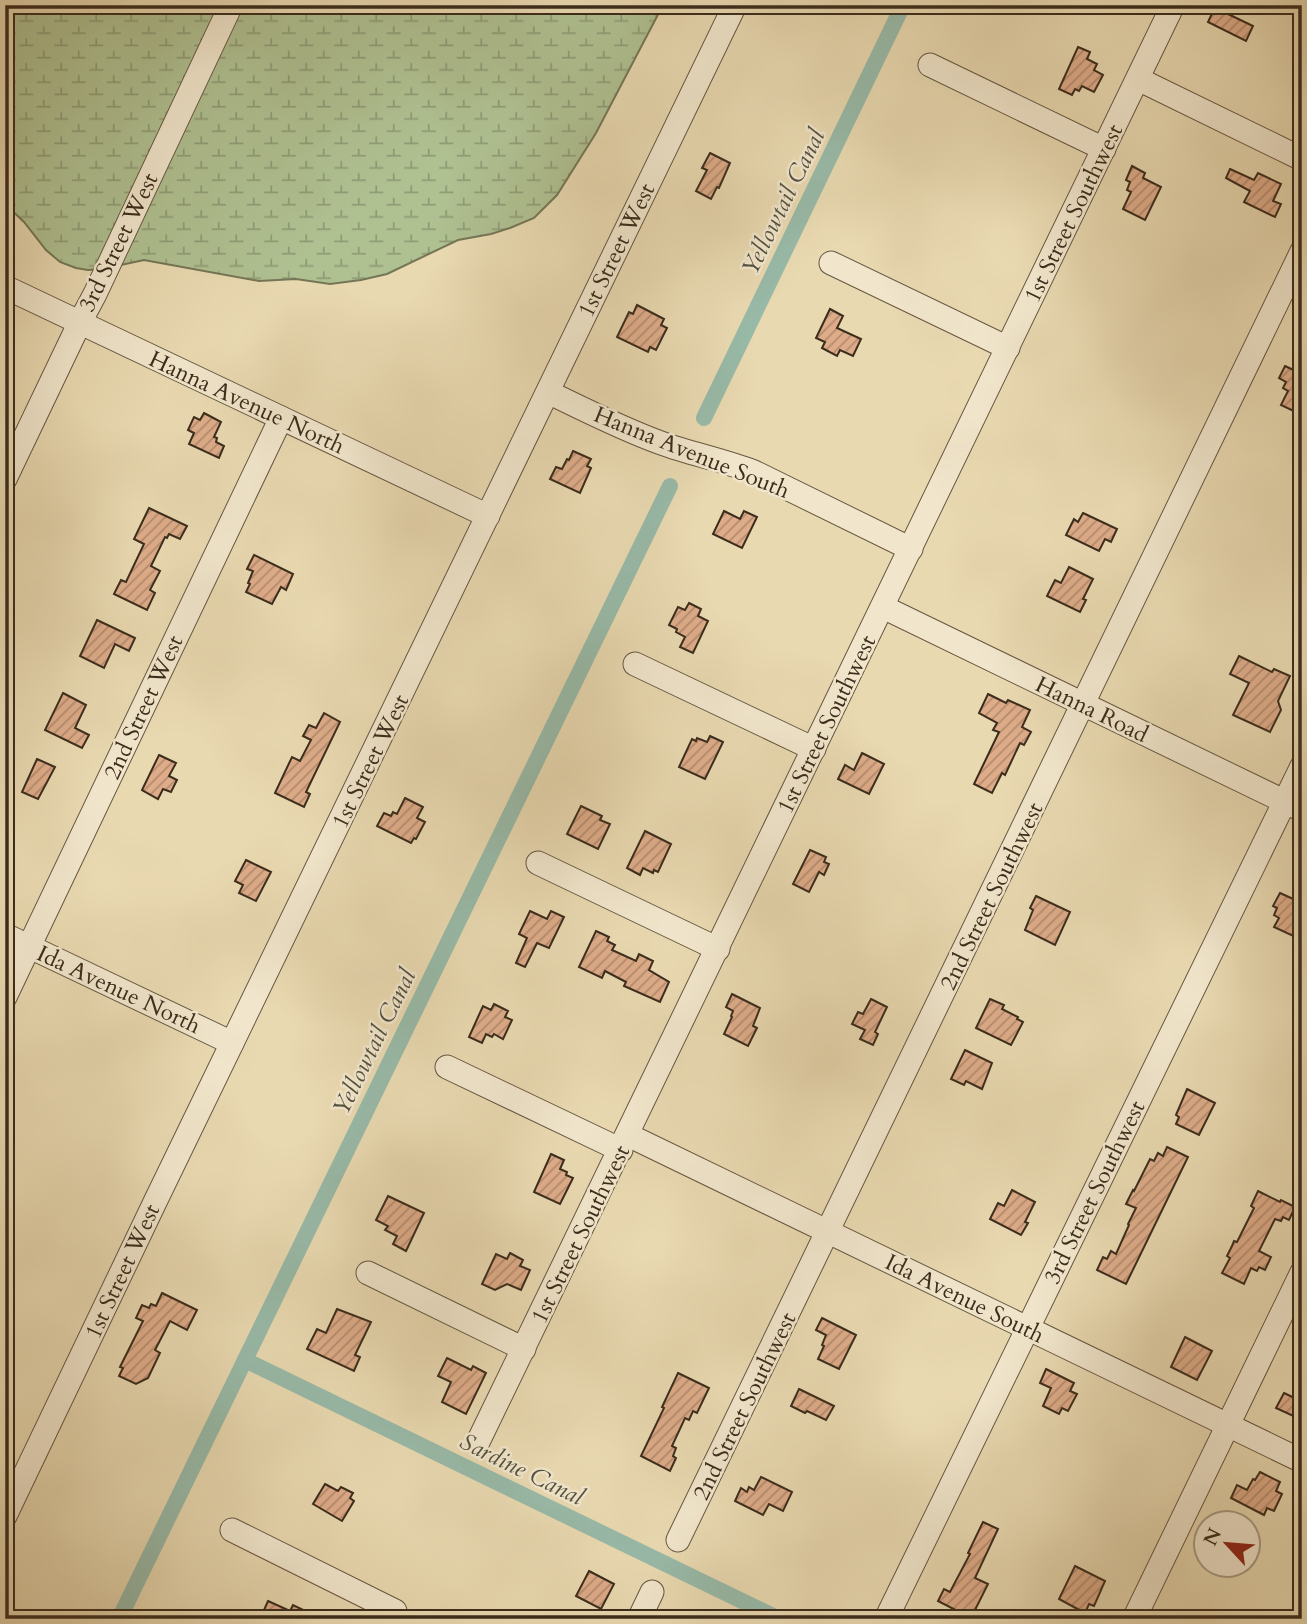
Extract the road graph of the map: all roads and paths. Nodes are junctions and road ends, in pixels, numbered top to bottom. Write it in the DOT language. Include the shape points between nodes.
graph roads {
  1 [pos="231,5"];
  2 [pos="735,5"];
  3 [pos="1173,5"];
  4 [pos="930,65"];
  5 [pos="1138,79"];
  6 [pos="1104,149"];
  7 [pos="1302,159"];
  8 [pos="1302,251"];
  9 [pos="831,263"];
  10 [pos="5,287"];
  11 [pos="80,323"];
  12 [pos="1008,348"];
  13 [pos="548,392"];
  14 [pos="281,418"];
  15 [pos="5,479"];
  16 [pos="488,516"];
  17 [pos="911,549"];
  18 [pos="883,607"];
  19 [pos="635,664"];
  20 [pos="1083,704"];
  21 [pos="814,749"];
  22 [pos="1302,766"];
  23 [pos="1293,806"];
  24 [pos="538,863"];
  25 [pos="5,935"];
  26 [pos="30,947"];
  27 [pos="718,949"];
  28 [pos="5,997"];
  29 [pos="232,1043"];
  30 [pos="447,1067"];
  31 [pos="624,1143"];
  32 [pos="828,1232"];
  33 [pos="1302,1272"];
  34 [pos="368,1273"];
  35 [pos="1028,1329"];
  36 [pos="524,1349"];
  37 [pos="1227,1425"];
  38 [pos="478,1442"];
  39 [pos="1302,1461"];
  40 [pos="5,1516"];
  41 [pos="232,1531"];
  42 [pos="678,1540"];
  43 [pos="652,1592"];
  44 [pos="396,1608"];
  45 [pos="639,1619"];
  46 [pos="886,1619"];
  47 [pos="1134,1619"];
  1 -- 11 [label="street, 3rd Street West"];
  2 -- 13 [label="street, 1st Street West"];
  3 -- 5 [label="street, 1st Street Southwest"];
  4 -- 6 [label="street"];
  5 -- 6 [label="street, 1st Street Southwest"];
  5 -- 7 [label="street"];
  6 -- 12 [label="street, 1st Street Southwest"];
  8 -- 20 [label="street, 2nd Street Southwest"];
  9 -- 12 [label="street"];
  10 -- 11 [label="street, Hanna Avenue North"];
  11 -- 14 [label="street, Hanna Avenue North"];
  11 -- 15 [label="street, 3rd Street West"];
  12 -- 17 [label="street, 1st Street Southwest"];
  13 -- 16 [label="street, 1st Street West"];
  13 -- 17 [label="street, Hanna Avenue South" via="663,444 736,464"];
  14 -- 16 [label="street, Hanna Avenue North"];
  14 -- 26 [label="street, 2nd Street West"];
  16 -- 29 [label="street, 1st Street West"];
  17 -- 18 [label="street, 1st Street Southwest"];
  18 -- 20 [label="street, Hanna Road"];
  18 -- 21 [label="street, 1st Street Southwest"];
  19 -- 21 [label="street"];
  20 -- 23 [label="street, Hanna Road"];
  20 -- 32 [label="street, 2nd Street Southwest"];
  21 -- 27 [label="street, 1st Street Southwest"];
  22 -- 23 [label="street, 3rd Street Southwest"];
  23 -- 35 [label="street, 3rd Street Southwest" via="1113,1153"];
  24 -- 27 [label="street"];
  25 -- 26 [label="street, Ida Avenue North"];
  26 -- 28 [label="street, 2nd Street West"];
  26 -- 29 [label="street, Ida Avenue North"];
  27 -- 31 [label="street, 1st Street Southwest"];
  29 -- 40 [label="street, 1st Street West"];
  30 -- 31 [label="street, Ida Avenue South"];
  31 -- 32 [label="street, Ida Avenue South"];
  31 -- 36 [label="street, 1st Street Southwest"];
  32 -- 35 [label="street, Ida Avenue South"];
  32 -- 42 [label="street, 2nd Street Southwest"];
  33 -- 37 [label="street"];
  34 -- 36 [label="street"];
  35 -- 37 [label="street, Ida Avenue South"];
  35 -- 46 [label="street, 3rd Street Southwest"];
  36 -- 38 [label="street, 1st Street Southwest"];
  37 -- 39 [label="street, Ida Avenue South"];
  37 -- 47 [label="street"];
  41 -- 44 [label="street"];
  43 -- 45 [label="street"];
}
